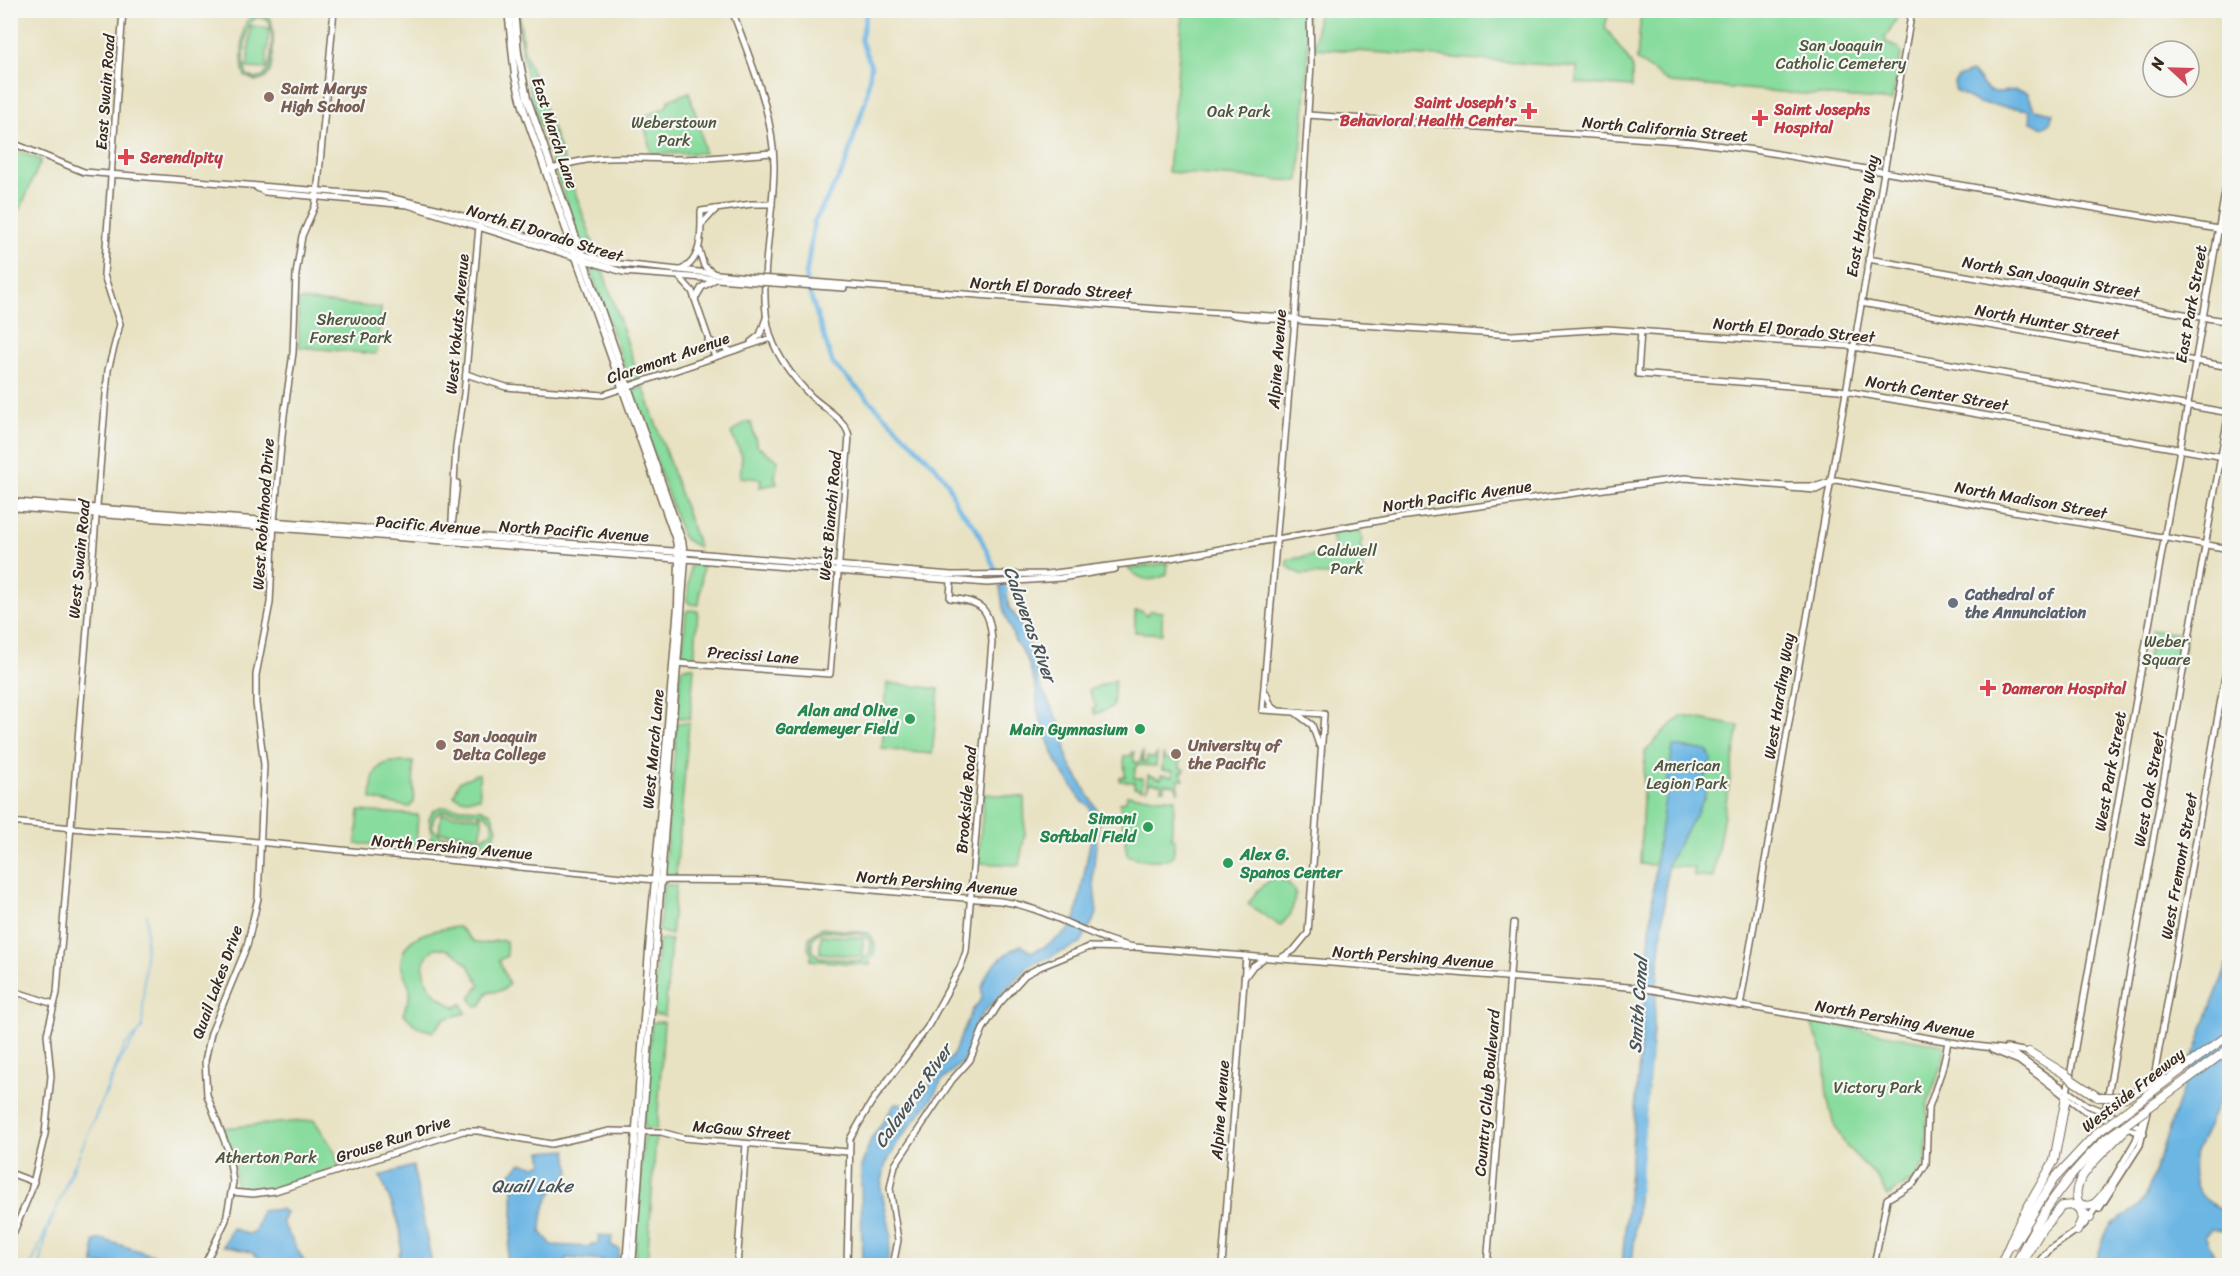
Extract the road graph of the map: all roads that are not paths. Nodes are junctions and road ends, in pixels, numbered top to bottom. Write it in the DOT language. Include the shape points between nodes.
graph roads {
  1 [pos="123,10"];
  2 [pos="334,10"];
  3 [pos="508,10"];
  4 [pos="514,10"];
  5 [pos="732,10"];
  6 [pos="1310,10"];
  7 [pos="1912,10"];
  8 [pos="1308,115"];
  9 [pos="10,142"];
  10 [pos="773,153"];
  11 [pos="2229,164"];
  12 [pos="549,170"];
  13 [pos="1884,171"];
  14 [pos="112,175"];
  15 [pos="317,193"];
  16 [pos="772,204"];
  17 [pos="717,208"];
  18 [pos="564,221"];
  19 [pos="480,225"];
  20 [pos="701,226"];
  21 [pos="2218,229"];
  22 [pos="2229,231"];
  23 [pos="553,245"];
  24 [pos="699,249"];
  25 [pos="580,257"];
  26 [pos="1869,259"];
  27 [pos="678,274"];
  28 [pos="716,276"];
  29 [pos="774,282"];
  30 [pos="695,299"];
  31 [pos="1861,303"];
  32 [pos="767,316"];
  33 [pos="2203,317"];
  34 [pos="1294,318"];
  35 [pos="2229,322"];
  36 [pos="1641,331"];
  37 [pos="771,338"];
  38 [pos="708,340"];
  39 [pos="748,345"];
  40 [pos="1853,347"];
  41 [pos="731,350"];
  42 [pos="715,357"];
  43 [pos="2195,361"];
  44 [pos="2229,367"];
  45 [pos="466,374"];
  46 [pos="626,389"];
  47 [pos="1845,391"];
  48 [pos="2187,405"];
  49 [pos="2229,412"];
  50 [pos="2180,449"];
  51 [pos="2221,456"];
  52 [pos="2229,458"];
  53 [pos="1829,483"];
  54 [pos="1785,486"];
  55 [pos="1818,490"];
  56 [pos="1827,497"];
  57 [pos="10,502"];
  58 [pos="10,507"];
  59 [pos="97,511"];
  60 [pos="147,514"];
  61 [pos="216,516"];
  62 [pos="194,520"];
  63 [pos="274,523"];
  64 [pos="451,537"];
  65 [pos="2164,537"];
  66 [pos="1278,538"];
  67 [pos="553,542"];
  68 [pos="2205,544"];
  69 [pos="527,546"];
  70 [pos="2229,549"];
  71 [pos="682,555"];
  72 [pos="806,564"];
  73 [pos="793,568"];
  74 [pos="839,569"];
  75 [pos="892,571"];
  76 [pos="877,574"];
  77 [pos="969,576"];
  78 [pos="986,579"];
  79 [pos="951,580"];
  80 [pos="2229,648"];
  81 [pos="677,663"];
  82 [pos="830,674"];
  83 [pos="1264,689"];
  84 [pos="1281,711"];
  85 [pos="1295,712"];
  86 [pos="1319,758"];
  87 [pos="10,822"];
  88 [pos="71,827"];
  89 [pos="261,842"];
  90 [pos="658,880"];
  91 [pos="971,898"];
  92 [pos="1514,923"];
  93 [pos="1134,947"];
  94 [pos="1246,956"];
  95 [pos="1266,957"];
  96 [pos="1279,958"];
  97 [pos="1510,978"];
  98 [pos="1244,979"];
  99 [pos="10,990"];
  100 [pos="54,1004"];
  101 [pos="1740,1006"];
  102 [pos="2229,1034"];
  103 [pos="1948,1042"];
  104 [pos="1988,1048"];
  105 [pos="2002,1048"];
  106 [pos="2229,1048"];
  107 [pos="2029,1052"];
  108 [pos="2200,1056"];
  109 [pos="2034,1073"];
  110 [pos="2070,1078"];
  111 [pos="2055,1082"];
  112 [pos="2067,1094"];
  113 [pos="2105,1112"];
  114 [pos="2090,1113"];
  115 [pos="2141,1131"];
  116 [pos="638,1132"];
  117 [pos="2110,1141"];
  118 [pos="746,1144"];
  119 [pos="848,1152"];
  120 [pos="10,1173"];
  121 [pos="34,1182"];
  122 [pos="2111,1186"];
  123 [pos="232,1192"];
  124 [pos="2078,1206"];
  125 [pos="2091,1217"];
  126 [pos="2077,1231"];
  127 [pos="10,1240"];
  128 [pos="204,1266"];
  129 [pos="626,1266"];
  130 [pos="632,1266"];
  131 [pos="738,1266"];
  132 [pos="848,1266"];
  133 [pos="893,1266"];
  134 [pos="1222,1266"];
  135 [pos="1487,1266"];
  136 [pos="1874,1266"];
  137 [pos="2002,1266"];
  138 [pos="2017,1266"];
  139 [pos="2035,1266"];
  1 -- 14 [label="street, East Swain Road"];
  2 -- 15 [label="street, West Robinhood Drive"];
  3 -- 12 [label="main road, East March Lane" via="515,76"];
  4 -- 12 [label="main road, East March Lane" via="522,79"];
  5 -- 10 [label="street, West Bianchi Road" via="764,100"];
  6 -- 8 [label="street, Alpine Avenue"];
  7 -- 13 [label="street, East Harding Way"];
  8 -- 13 [label="street, North California Street" via="1696,143"];
  8 -- 34 [label="street, Alpine Avenue"];
  9 -- 14 [label="street, North El Dorado Street" via="76,170"];
  10 -- 12 [label="street" via="678,159 607,156"];
  10 -- 16 [label="street, West Bianchi Road"];
  11 -- 21 [label="street, East Park Street"];
  12 -- 18 [label="main road, East March Lane"];
  12 -- 25 [label="main road, East March Lane"];
  13 -- 21 [label="street, North California Street"];
  13 -- 26 [label="street, East Harding Way"];
  14 -- 15 [label="street, North El Dorado Street"];
  14 -- 59 [label="street, West Swain Road" via="104,275 118,314 119,332 108,370"];
  15 -- 19 [label="street, North El Dorado Street" via="411,201"];
  15 -- 63 [label="street, West Robinhood Drive" via="302,236 296,274 293,352"];
  16 -- 17 [label="street"];
  16 -- 29 [label="street, West Bianchi Road"];
  17 -- 20 [label="street"];
  17 -- 20 [label="street" via="701,211"];
  18 -- 23 [label="main road" via="567,244"];
  18 -- 25 [label="main road, East March Lane"];
  19 -- 23 [label="street, North El Dorado Street"];
  19 -- 25 [label="street, North El Dorado Street"];
  19 -- 45 [label="street, West Yokuts Avenue"];
  20 -- 24 [label="street"];
  21 -- 22 [label="street, North California Street"];
  21 -- 33 [label="street, East Park Street"];
  23 -- 25 [label="street, North El Dorado Street"];
  24 -- 27 [label="street" via="691,264"];
  24 -- 28 [label="street" via="705,266"];
  25 -- 27 [label="street, North El Dorado Street" via="623,272"];
  25 -- 46 [label="main road, West March Lane"];
  26 -- 31 [label="street, East Harding Way"];
  26 -- 33 [label="street, North San Joaquin Street"];
  27 -- 28 [label="street, North El Dorado Street"];
  27 -- 30 [label="street" via="690,286"];
  28 -- 29 [label="street, North El Dorado Street, bridge"];
  28 -- 30 [label="street"];
  29 -- 32 [label="street, West Bianchi Road"];
  29 -- 34 [label="street, North El Dorado Street" via="1263,319"];
  30 -- 38 [label="street"];
  31 -- 40 [label="street, East Harding Way"];
  31 -- 43 [label="street, North Hunter Street"];
  32 -- 37 [label="street, West Bianchi Road"];
  32 -- 39 [label="street" via="760,335"];
  33 -- 35 [label="street, North San Joaquin Street"];
  33 -- 43 [label="street, East Park Street"];
  34 -- 36 [label="street, North El Dorado Street" via="1506,335 1590,329"];
  34 -- 66 [label="street, Alpine Avenue"];
  36 -- 40 [label="street, North El Dorado Street"];
  36 -- 47 [label="street, North Center Street" via="1638,374"];
  37 -- 39 [label="street, Claremont Avenue"];
  37 -- 74 [label="street, West Bianchi Road" via="794,377 849,431"];
  38 -- 41 [label="street"];
  38 -- 42 [label="street"];
  39 -- 41 [label="street, Claremont Avenue"];
  40 -- 47 [label="street, East Harding Way"];
  40 -- 48 [label="street, North El Dorado Street"];
  41 -- 42 [label="street, Claremont Avenue"];
  42 -- 46 [label="street, Claremont Avenue"];
  43 -- 44 [label="street, North Hunter Street"];
  43 -- 48 [label="street, East Park Street"];
  45 -- 46 [label="street, Claremont Avenue" via="511,387 603,395"];
  45 -- 64 [label="street, West Yokuts Avenue" via="456,446"];
  46 -- 71 [label="main road, West March Lane"];
  47 -- 50 [label="street, North Center Street"];
  47 -- 53 [label="street, West Harding Way"];
  48 -- 49 [label="street, North El Dorado Street"];
  48 -- 50 [label="street, East Park Street"];
  49 -- 51 [label="street, West Oak Street"];
  50 -- 51 [label="street, North Center Street"];
  50 -- 65 [label="street, West Park Street"];
  51 -- 52 [label="street, North Center Street"];
  51 -- 68 [label="street, West Oak Street"];
  53 -- 54 [label="street, North Pacific Avenue"];
  53 -- 55 [label="street"];
  53 -- 56 [label="street, West Harding Way"];
  53 -- 65 [label="street, North Madison Street" via="1836,480"];
  54 -- 55 [label="street, North Pacific Avenue"];
  54 -- 66 [label="street, North Pacific Avenue" via="1685,478"];
  55 -- 56 [label="street"];
  56 -- 101 [label="street, West Harding Way"];
  57 -- 59 [label="main road"];
  58 -- 59 [label="main road"];
  59 -- 60 [label="main road"];
  59 -- 60 [label="main road" via="129,516"];
  59 -- 88 [label="street, West Swain Road"];
  60 -- 61 [label="main road, North Pacific Avenue"];
  60 -- 62 [label="main road"];
  61 -- 62 [label="main road"];
  61 -- 63 [label="main road, North Pacific Avenue"];
  62 -- 63 [label="main road"];
  63 -- 64 [label="main road, North Pacific Avenue"];
  63 -- 89 [label="street, West Robinhood Drive" via="270,603 256,687 264,765"];
  64 -- 67 [label="main road, North Pacific Avenue"];
  64 -- 69 [label="main road, Pacific Avenue"];
  65 -- 68 [label="street, North Madison Street"];
  65 -- 110 [label="street, West Park Street"];
  66 -- 78 [label="street, North Pacific Avenue" via="1094,573"];
  66 -- 83 [label="street, Alpine Avenue"];
  67 -- 69 [label="main road" via="548,546"];
  67 -- 71 [label="main road, North Pacific Avenue"];
  68 -- 70 [label="street, North Madison Street"];
  68 -- 113 [label="street, West Oak Street"];
  69 -- 71 [label="main road, Pacific Avenue"];
  71 -- 72 [label="street, North Pacific Avenue"];
  71 -- 73 [label="street, Pacific Avenue"];
  71 -- 81 [label="main road, West March Lane"];
  72 -- 73 [label="street"];
  72 -- 74 [label="street, North Pacific Avenue"];
  73 -- 74 [label="street, Pacific Avenue"];
  74 -- 75 [label="street, North Pacific Avenue"];
  74 -- 76 [label="street, Pacific Avenue"];
  74 -- 82 [label="street, West Bianchi Road"];
  75 -- 76 [label="street"];
  75 -- 77 [label="street, North Pacific Avenue"];
  76 -- 79 [label="street, Pacific Avenue"];
  77 -- 78 [label="street, North Pacific Avenue"];
  77 -- 79 [label="street"];
  78 -- 79 [label="street, North Pacific Avenue"];
  79 -- 91 [label="street, Brookside Road" via="950,598 979,604 992,632"];
  80 -- 115 [label="street, West Fremont Street" via="2152,1088"];
  81 -- 82 [label="street, Precissi Lane"];
  81 -- 90 [label="main road, West March Lane"];
  83 -- 84 [label="street" via="1271,706"];
  83 -- 84 [label="street, Alpine Avenue" via="1262,710"];
  84 -- 85 [label="street"];
  85 -- 86 [label="street" via="1314,728"];
  85 -- 86 [label="street" via="1324,714"];
  86 -- 96 [label="street" via="1308,933 1294,950"];
  87 -- 88 [label="street, North Pershing Avenue"];
  88 -- 89 [label="street, North Pershing Avenue"];
  88 -- 100 [label="street, West Swain Road"];
  89 -- 90 [label="street, North Pershing Avenue"];
  89 -- 123 [label="street, Quail Lakes Drive" via="251,933 205,1061 207,1095 228,1150"];
  90 -- 91 [label="street, North Pershing Avenue" via="768,881"];
  90 -- 116 [label="main road, West March Lane"];
  91 -- 93 [label="street, North Pershing Avenue" via="1022,904 1095,936"];
  91 -- 119 [label="street, Brookside Road" via="966,952 960,968 927,1028 855,1129"];
  92 -- 97 [label="street, Country Club Boulevard"];
  93 -- 94 [label="street, North Pershing Avenue"];
  93 -- 133 [label="street" via="1089,947 1029,972 992,1014 970,1060 952,1080 895,1165 890,1195 898,1240"];
  94 -- 95 [label="street, North Pershing Avenue"];
  94 -- 98 [label="street, Alpine Avenue"];
  95 -- 96 [label="street, North Pershing Avenue"];
  95 -- 98 [label="street"];
  96 -- 97 [label="street, North Pershing Avenue"];
  97 -- 101 [label="street, North Pershing Avenue" via="1644,988"];
  97 -- 135 [label="street, Country Club Boulevard"];
  98 -- 134 [label="street, Alpine Avenue"];
  99 -- 100 [label="street"];
  100 -- 121 [label="street, West Swain Road" via="47,1034 51,1073 48,1115"];
  101 -- 103 [label="street, North Pershing Avenue"];
  102 -- 108 [label="highway, Westside Freeway"];
  103 -- 104 [label="street, North Pershing Avenue"];
  103 -- 136 [label="street" via="1928,1110 1926,1164 1914,1183 1887,1199"];
  104 -- 105 [label="street, North Pershing Avenue"];
  104 -- 109 [label="street, North Pershing Avenue" via="2011,1057"];
  105 -- 107 [label="street"];
  105 -- 111 [label="street, North Pershing Avenue"];
  106 -- 117 [label="highway, Westside Freeway, bridge"];
  107 -- 110 [label="highway"];
  108 -- 110 [label="highway, bridge" via="2119,1099 2098,1097"];
  108 -- 137 [label="highway, Westside Freeway, bridge" via="2097,1133 2054,1179"];
  109 -- 111 [label="street"];
  109 -- 112 [label="street, North Pershing Avenue"];
  110 -- 111 [label="street" via="2064,1084"];
  110 -- 112 [label="street, West Park Street"];
  111 -- 112 [label="street, North Pershing Avenue"];
  112 -- 113 [label="street, North Pershing Avenue"];
  112 -- 114 [label="street, North Pershing Avenue"];
  112 -- 137 [label="highway" via="2054,1161 2020,1221"];
  113 -- 114 [label="street"];
  113 -- 115 [label="street, North Pershing Avenue"];
  114 -- 115 [label="street, North Pershing Avenue"];
  115 -- 122 [label="street, West Fremont Street"];
  116 -- 118 [label="street, McGaw Street"];
  116 -- 123 [label="street, Grouse Run Drive" via="602,1131 551,1144 463,1131 275,1191"];
  116 -- 129 [label="main road, West March Lane"];
  116 -- 130 [label="main road, West March Lane"];
  117 -- 124 [label="highway" via="2077,1185"];
  117 -- 138 [label="highway, Westside Freeway" via="2077,1169 2048,1205"];
  118 -- 119 [label="street, McGaw Street"];
  118 -- 131 [label="street"];
  119 -- 132 [label="street, Brookside Road"];
  120 -- 121 [label="street"];
  121 -- 127 [label="street, West Swain Road"];
  122 -- 124 [label="highway" via="2092,1206"];
  122 -- 125 [label="street, West Fremont Street"];
  123 -- 128 [label="street, Quail Lakes Drive" via="226,1220"];
  124 -- 125 [label="highway"];
  124 -- 126 [label="highway" via="2082,1219"];
  124 -- 138 [label="highway" via="2060,1208"];
  125 -- 126 [label="street, West Fremont Street"];
  126 -- 139 [label="street, West Fremont Street" via="2050,1249"];
}
